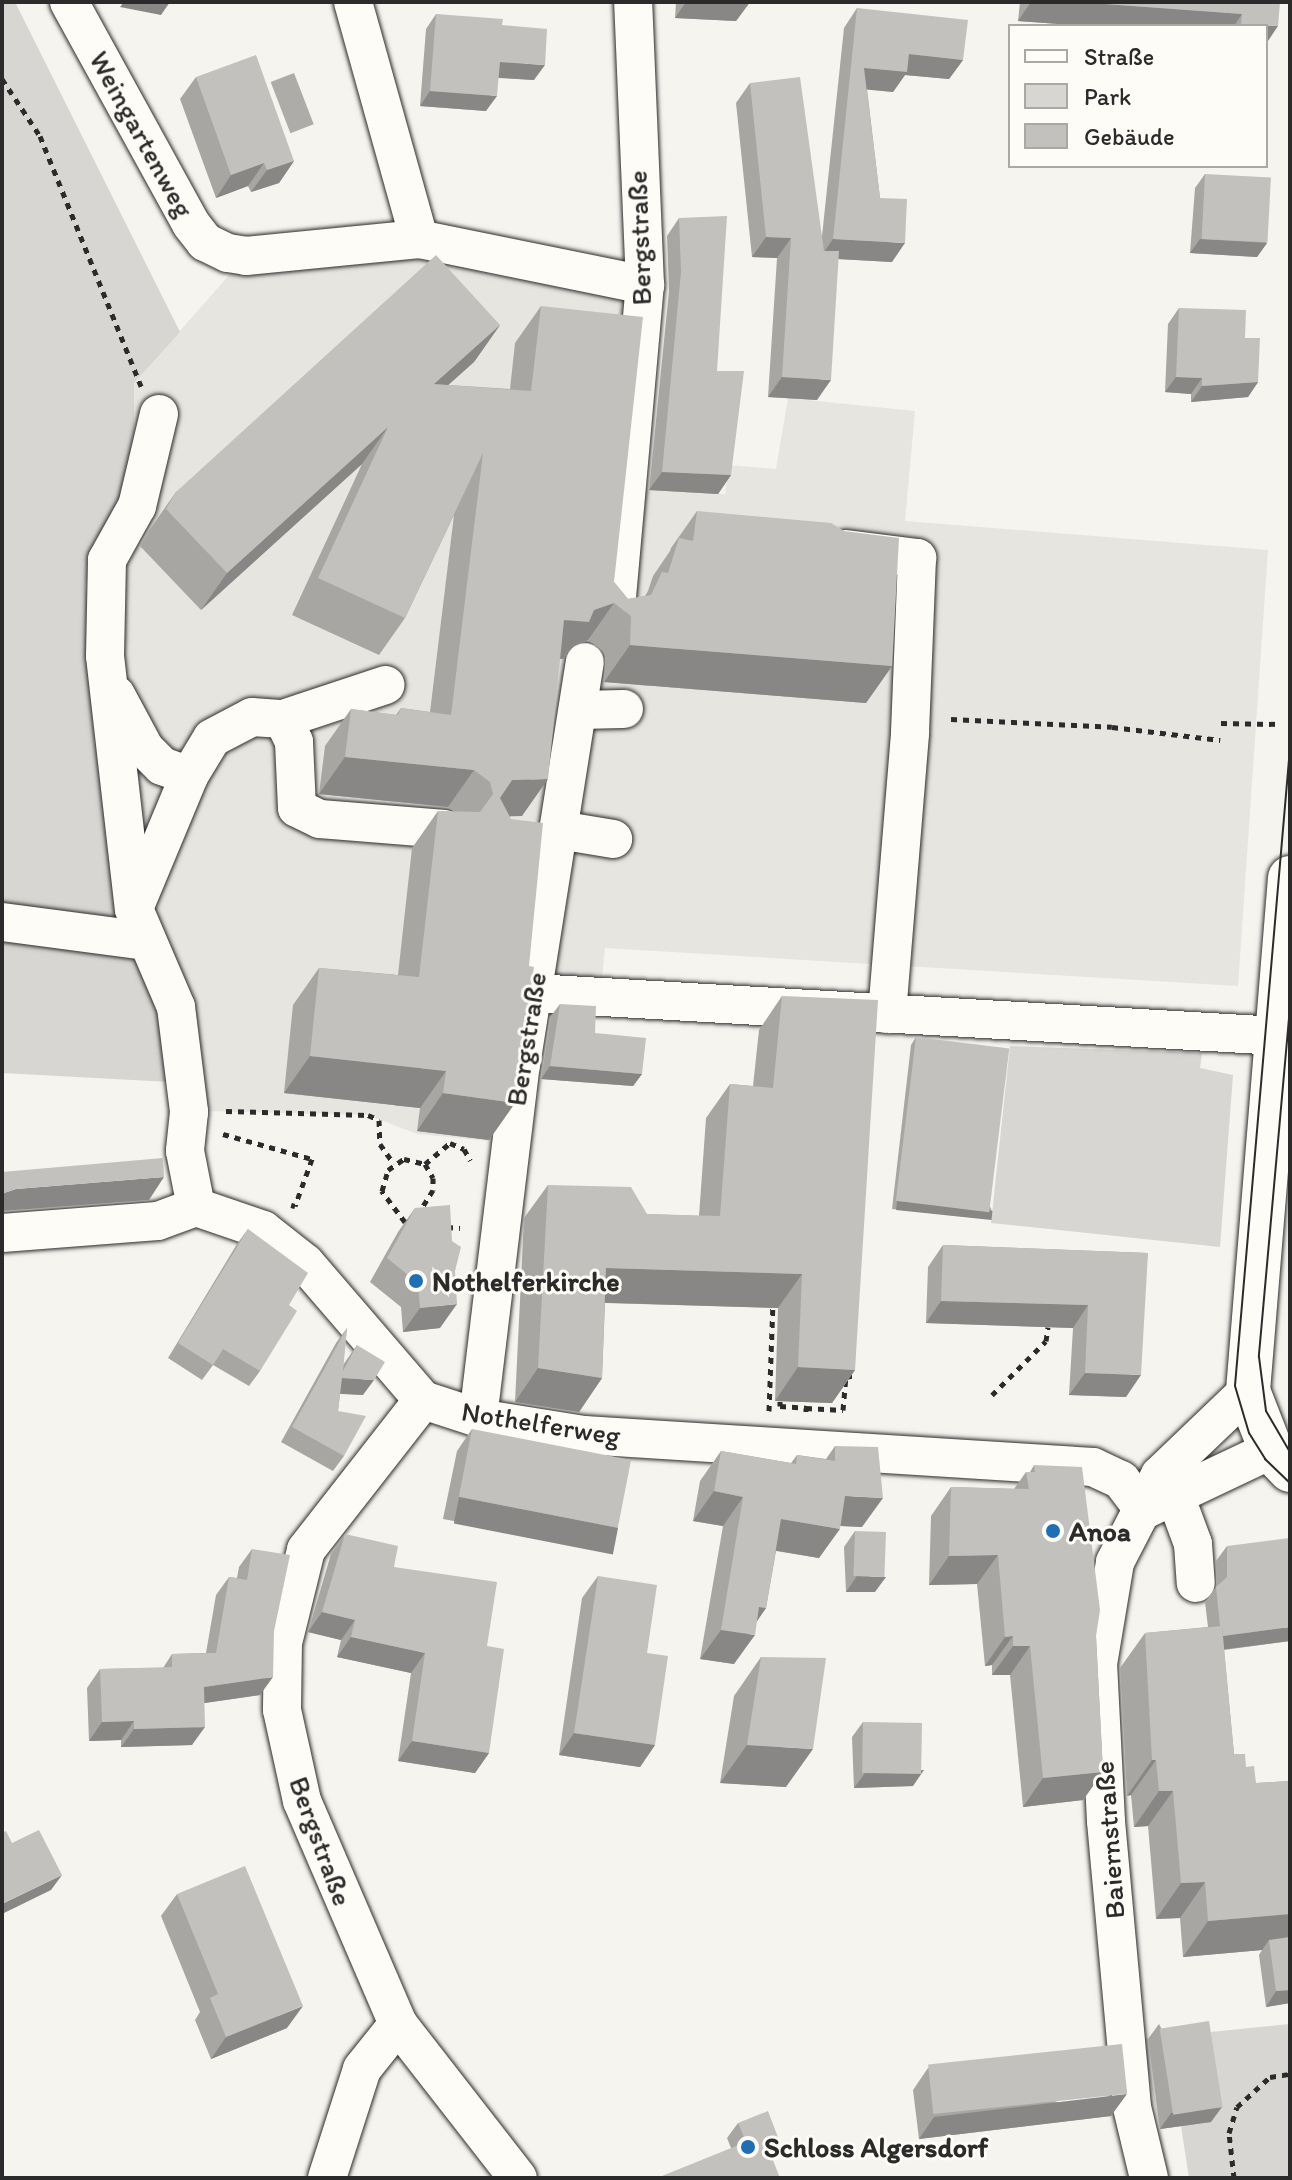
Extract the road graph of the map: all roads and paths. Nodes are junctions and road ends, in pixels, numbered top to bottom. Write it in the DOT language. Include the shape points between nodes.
graph roads {
  1 [pos="69,2"];
  2 [pos="353,2"];
  3 [pos="633,2"];
  4 [pos="2,79"];
  5 [pos="419,239"];
  6 [pos="645,294"];
  7 [pos="159,414"];
  8 [pos="821,546"];
  9 [pos="610,616"];
  10 [pos="585,662"];
  11 [pos="107,678"];
  12 [pos="385,685"];
  13 [pos="624,709"];
  14 [pos="579,710"];
  15 [pos="283,719"];
  16 [pos="951,719"];
  17 [pos="1221,723"];
  18 [pos="1280,724"];
  19 [pos="1220,740"];
  20 [pos="189,776"];
  21 [pos="445,829"];
  22 [pos="547,836"];
  23 [pos="613,839"];
  24 [pos="1290,878"];
  25 [pos="2,922"];
  26 [pos="140,925"];
  27 [pos="533,993"];
  28 [pos="887,1014"];
  29 [pos="1279,1036"];
  30 [pos="186,1103"];
  31 [pos="215,1140"];
  32 [pos="394,1164"];
  33 [pos="425,1164"];
  34 [pos="470,1167"];
  35 [pos="284,1204"];
  36 [pos="196,1207"];
  37 [pos="462,1215"];
  38 [pos="432,1225"];
  39 [pos="460,1228"];
  40 [pos="2,1233"];
  41 [pos="458,1241"];
  42 [pos="773,1294"];
  43 [pos="1048,1327"];
  44 [pos="855,1375"];
  45 [pos="1248,1391"];
  46 [pos="992,1395"];
  47 [pos="423,1400"];
  48 [pos="780,1401"];
  49 [pos="806,1408"];
  50 [pos="827,1409"];
  51 [pos="769,1412"];
  52 [pos="478,1418"];
  53 [pos="1280,1460"];
  54 [pos="1160,1504"];
  55 [pos="1196,1583"];
  56 [pos="398,2024"];
  57 [pos="1290,2074"];
  58 [pos="327,2178"];
  59 [pos="518,2178"];
  60 [pos="1149,2178"];
  61 [pos="1234,2178"];
  1 -- 5 [label="street, Weingartenweg" via="205,242 246,256"];
  2 -- 5 [label="street"];
  3 -- 6 [label="street, Bergstraße"];
  4 -- 7 [label="path" via="40,136 141,388"];
  5 -- 6 [label="street, Weingartenweg"];
  6 -- 9 [label="street, Bergstraße" via="617,597"];
  7 -- 11 [label="street" via="137,506 107,560"];
  8 -- 28 [label="street" via="917,558 910,734"];
  10 -- 14 [label="street, Bergstraße"];
  11 -- 20 [label="street" via="145,749 162,766"];
  11 -- 26 [label="street"];
  12 -- 15 [label="street"];
  13 -- 14 [label="street"];
  14 -- 22 [label="street, Bergstraße"];
  15 -- 20 [label="street" via="252,717 212,738"];
  15 -- 21 [label="street" via="294,742 297,808 320,819"];
  16 -- 19 [label="path" via="1112,727"];
  17 -- 18 [label="path"];
  20 -- 26 [label="street"];
  22 -- 23 [label="street"];
  22 -- 27 [label="street, Bergstraße"];
  24 -- 29 [label="main road"];
  25 -- 26 [label="street"];
  26 -- 30 [label="street" via="176,1007"];
  27 -- 28 [label="street"];
  27 -- 52 [label="street, Bergstraße"];
  28 -- 29 [label="street"];
  29 -- 45 [label="main road"];
  30 -- 32 [label="path" via="203,1111 368,1115 379,1120 380,1144"];
  30 -- 36 [label="street" via="185,1151"];
  31 -- 35 [label="path" via="214,1132 312,1159 295,1206"];
  32 -- 33 [label="path" via="404,1159"];
  32 -- 33 [label="path" via="382,1191 405,1222 418,1219 433,1190"];
  33 -- 34 [label="path" via="450,1143 464,1149"];
  36 -- 40 [label="street" via="158,1221"];
  36 -- 47 [label="street, Nothelferweg" via="263,1230 305,1263"];
  37 -- 39 [label="path"];
  38 -- 39 [label="path"];
  39 -- 41 [label="path"];
  42 -- 51 [label="path"];
  43 -- 46 [label="path" via="1046,1341"];
  44 -- 50 [label="path" via="846,1377 843,1410"];
  45 -- 53 [label="main road"];
  45 -- 54 [label="street, Baiernstraße" via="1160,1475"];
  47 -- 52 [label="street, Nothelferweg"];
  47 -- 56 [label="street, Bergstraße" via="306,1550 283,1643 282,1710 302,1801"];
  48 -- 49 [label="path" via="780,1406"];
  52 -- 54 [label="street, Nothelferweg" via="584,1435 1093,1467"];
  53 -- 54 [label="street"];
  54 -- 55 [label="street, Nothelferweg" via="1193,1544"];
  54 -- 60 [label="street, Baiernstraße" via="1107,1586 1098,1664 1106,1821 1132,2107"];
  56 -- 58 [label="street" via="362,2069"];
  56 -- 59 [label="street, Bergstraße"];
  57 -- 61 [label="path" via="1270,2077 1237,2107 1229,2133"];
}
